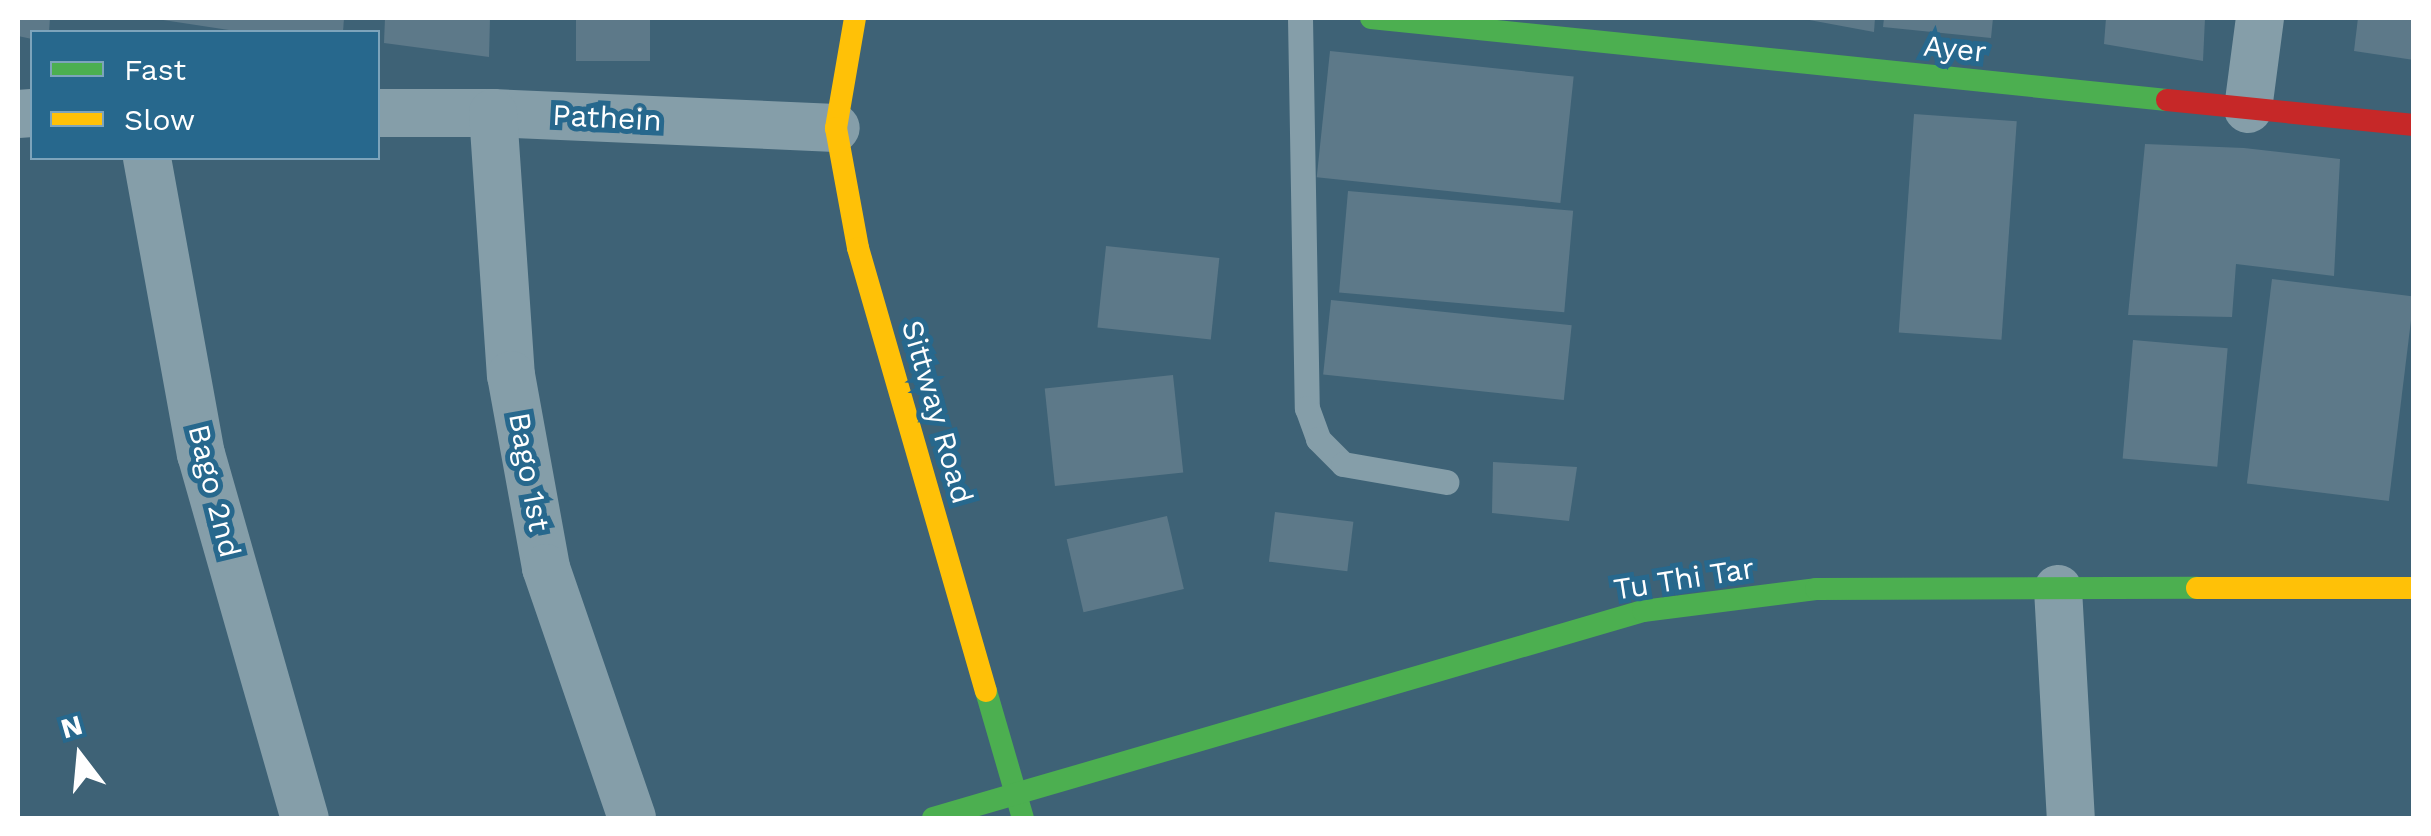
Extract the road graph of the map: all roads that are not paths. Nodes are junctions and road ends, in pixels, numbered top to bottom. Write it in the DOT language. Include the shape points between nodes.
graph roads {
  1 [pos="855,18"];
  2 [pos="1300,18"];
  3 [pos="1371,18"];
  4 [pos="2260,18"];
  5 [pos="2248,110"];
  6 [pos="492,112"];
  7 [pos="380,113"];
  8 [pos="2414,125"];
  9 [pos="836,128"];
  10 [pos="147,160"];
  11 [pos="1446,482"];
  12 [pos="2414,588"];
  13 [pos="2058,590"];
  14 [pos="1016,792"];
  15 [pos="305,818"];
  16 [pos="632,818"];
  17 [pos="933,818"];
  18 [pos="1023,818"];
  19 [pos="2071,818"];
  1 -- 9 [label="street, Sittway Road"];
  2 -- 11 [label="lane" via="1307,408 1318,439 1343,464"];
  3 -- 5 [label="street, Ayer"];
  4 -- 5 [label="street"];
  5 -- 8 [label="street, Ayer"];
  6 -- 7 [label="street, Pathein"];
  6 -- 9 [label="street, Pathein"];
  6 -- 16 [label="street, Bago 1st" via="511,375 546,568"];
  9 -- 14 [label="street, Sittway Road" via="858,248"];
  10 -- 15 [label="street, Bago 2nd" via="202,454"];
  12 -- 13 [label="street, Tu Thi Tar"];
  13 -- 14 [label="street, Tu Thi Tar" via="1816,590 1643,611"];
  13 -- 19 [label="street"];
  14 -- 17 [label="street, Tu Thi Tar"];
  14 -- 18 [label="street, Sittway Road"];
}
